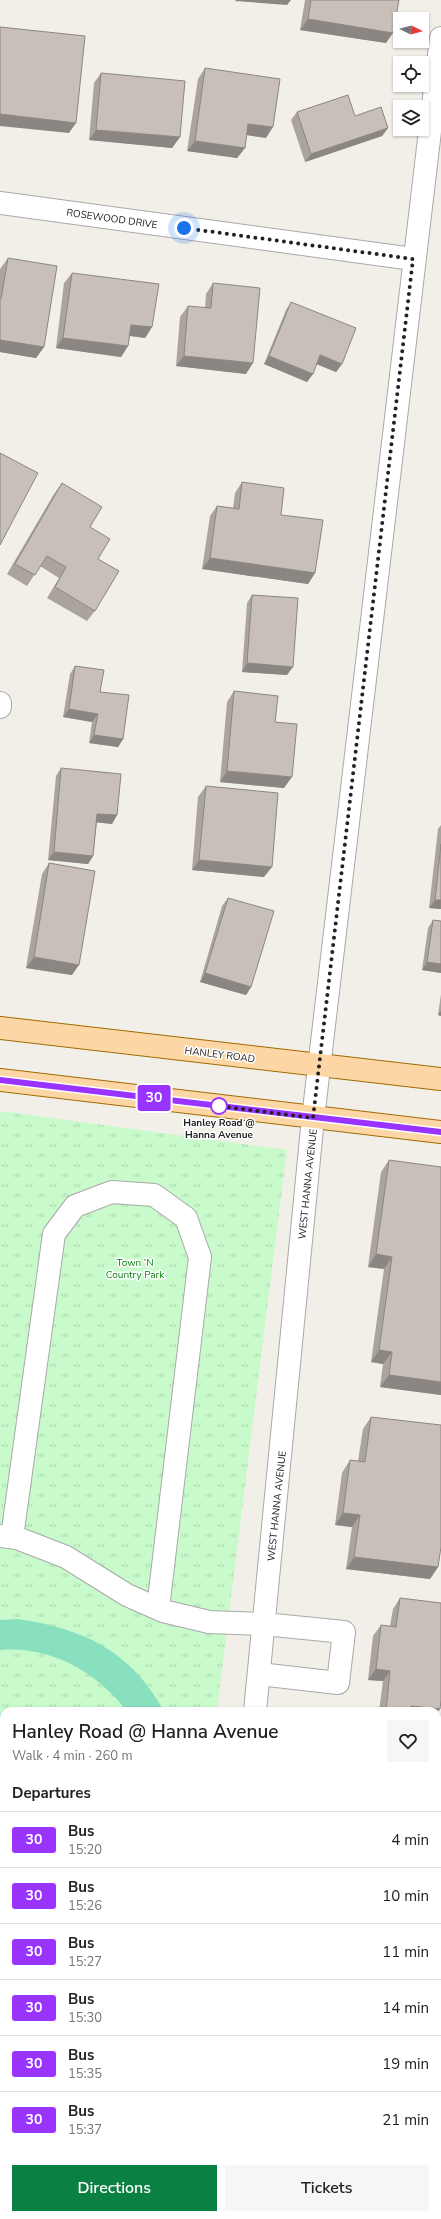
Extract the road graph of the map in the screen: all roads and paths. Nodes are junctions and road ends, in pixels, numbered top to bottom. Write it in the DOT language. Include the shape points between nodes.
graph roads {
  1 [pos="441,38"];
  2 [pos="0,203"];
  3 [pos="413,259"];
  4 [pos="0,703"];
  5 [pos="0,706"];
  6 [pos="0,1028"];
  7 [pos="319,1066"];
  8 [pos="441,1079"];
  9 [pos="0,1080"];
  10 [pos="313,1118"];
  11 [pos="441,1132"];
  12 [pos="6,1536"];
  13 [pos="158,1608"];
  14 [pos="264,1624"];
  15 [pos="259,1674"];
  16 [pos="255,1707"];
  1 -- 3 [label="street, WEST HANNA AVENUE"];
  2 -- 3 [label="street, ROSEWOOD DRIVE"];
  3 -- 7 [label="street, WEST HANNA AVENUE"];
  4 -- 5 [label="street"];
  6 -- 7 [label="main road, HANLEY ROAD"];
  7 -- 8 [label="main road, HANLEY ROAD"];
  7 -- 10 [label="street, WEST HANNA AVENUE"];
  9 -- 10 [label="main road"];
  10 -- 11 [label="main road"];
  10 -- 14 [label="street, WEST HANNA AVENUE"];
  12 -- 13 [label="street" via="66,1557 128,1595"];
  12 -- 13 [label="street" via="54,1234 75,1206 112,1192 154,1195 186,1218 200,1257"];
  13 -- 14 [label="street" via="209,1622"];
  14 -- 15 [label="street, WEST HANNA AVENUE"];
  14 -- 15 [label="street" via="344,1632 338,1683"];
  15 -- 16 [label="street, WEST HANNA AVENUE"];
}
